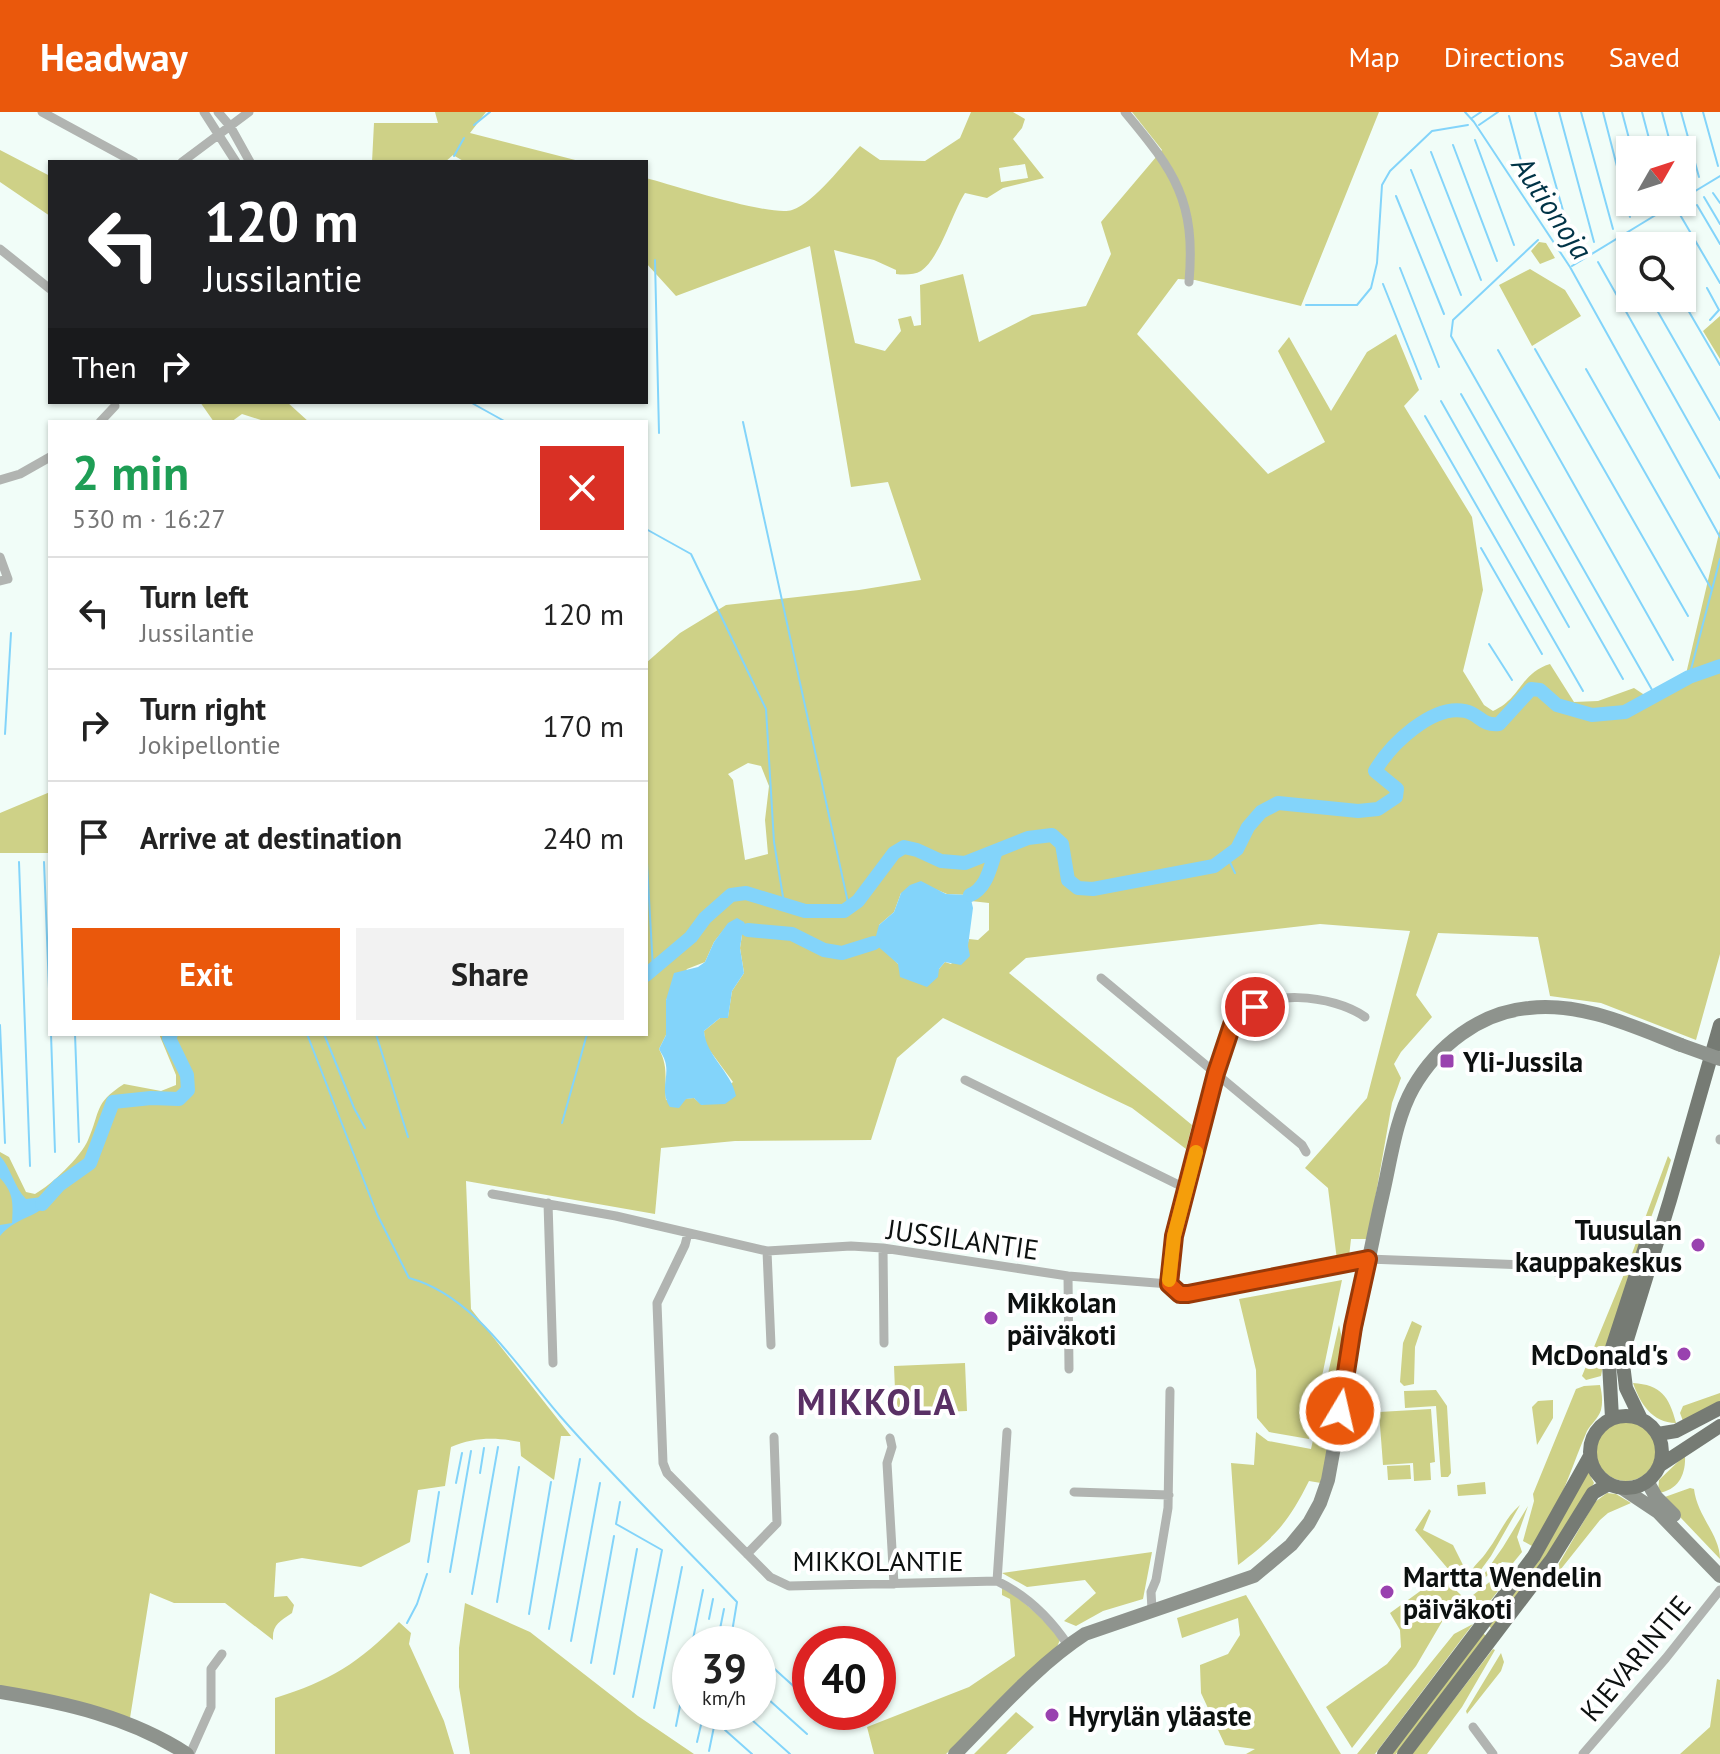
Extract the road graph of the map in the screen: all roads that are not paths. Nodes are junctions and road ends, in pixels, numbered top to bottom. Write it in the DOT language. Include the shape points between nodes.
graph roads {
  1 [pos="42,112"];
  2 [pos="204,112"];
  3 [pos="218,112"];
  4 [pos="249,112"];
  5 [pos="1125,112"];
  6 [pos="230,126"];
  7 [pos="220,135"];
  8 [pos="130,160"];
  9 [pos="185,160"];
  10 [pos="235,160"];
  11 [pos="249,160"];
  12 [pos="0,249"];
  13 [pos="1189,282"];
  14 [pos="48,287"];
  15 [pos="115,406"];
  16 [pos="102,420"];
  17 [pos="48,458"];
  18 [pos="0,480"];
  19 [pos="0,557"];
  20 [pos="0,581"];
  21 [pos="1101,978"];
  22 [pos="1365,1017"];
  23 [pos="1720,1025"];
  24 [pos="1720,1059"];
  25 [pos="1216,1073"];
  26 [pos="965,1080"];
  27 [pos="1684,1145"];
  28 [pos="1306,1152"];
  29 [pos="1187,1189"];
  30 [pos="492,1194"];
  31 [pos="548,1203"];
  32 [pos="688,1233"];
  33 [pos="883,1248"];
  34 [pos="767,1251"];
  35 [pos="1368,1259"];
  36 [pos="1558,1273"];
  37 [pos="1068,1276"];
  38 [pos="1169,1284"];
  39 [pos="884,1343"];
  40 [pos="771,1345"];
  41 [pos="553,1363"];
  42 [pos="1069,1369"];
  43 [pos="1170,1391"];
  44 [pos="1720,1408"];
  45 [pos="1612,1418"];
  46 [pos="1641,1419"];
  47 [pos="1720,1426"];
  48 [pos="1007,1432"];
  49 [pos="1658,1434"];
  50 [pos="774,1437"];
  51 [pos="890,1438"];
  52 [pos="1590,1456"];
  53 [pos="1659,1466"];
  54 [pos="1647,1481"];
  55 [pos="1615,1486"];
  56 [pos="1074,1492"];
  57 [pos="1169,1495"];
  58 [pos="747,1554"];
  59 [pos="1720,1565"];
  60 [pos="1720,1576"];
  61 [pos="997,1581"];
  62 [pos="894,1584"];
  63 [pos="1720,1590"];
  64 [pos="1152,1609"];
  65 [pos="1068,1645"];
  66 [pos="222,1654"];
  67 [pos="0,1692"];
  68 [pos="1473,1727"];
  69 [pos="188,1754"];
  70 [pos="955,1754"];
  71 [pos="1384,1754"];
  72 [pos="1404,1754"];
  73 [pos="1493,1754"];
  74 [pos="1583,1754"];
  1 -- 8 [label="street"];
  2 -- 7 [label="street"];
  3 -- 6 [label="street"];
  4 -- 6 [label="street"];
  5 -- 13 [label="street" via="1177,184 1187,210"];
  6 -- 7 [label="street"];
  6 -- 11 [label="street"];
  7 -- 9 [label="street"];
  7 -- 10 [label="street"];
  12 -- 14 [label="street"];
  15 -- 16 [label="street"];
  17 -- 18 [label="street"];
  19 -- 20 [label="street" via="8,579"];
  21 -- 25 [label="street"];
  22 -- 25 [label="street" via="1353,1008 1302,997 1282,997 1255,1007 1233,1022"];
  23 -- 27 [label="main road"];
  24 -- 35 [label="street, bridge" via="1599,1015 1557,1007 1499,1014 1473,1026 1435,1056 1406,1103"];
  25 -- 28 [label="street"];
  25 -- 29 [label="street"];
  26 -- 29 [label="street"];
  27 -- 45 [label="main road" via="1612,1348"];
  27 -- 46 [label="main road" via="1622,1356 1626,1388"];
  29 -- 38 [label="street" via="1174,1236"];
  30 -- 31 [label="street, JUSSILANTIE"];
  31 -- 32 [label="street, JUSSILANTIE"];
  31 -- 41 [label="street"];
  32 -- 34 [label="street, JUSSILANTIE"];
  32 -- 58 [label="street, MIKKOLANTIE" via="657,1303 664,1469"];
  33 -- 34 [label="street, JUSSILANTIE"];
  33 -- 37 [label="street, JUSSILANTIE"];
  33 -- 39 [label="street"];
  34 -- 40 [label="street"];
  35 -- 36 [label="street, JUSSILANTIE" via="1550,1266"];
  35 -- 38 [label="street, JUSSILANTIE" via="1188,1294"];
  35 -- 64 [label="street" via="1328,1480 1309,1523 1254,1576"];
  37 -- 38 [label="street, JUSSILANTIE"];
  37 -- 42 [label="street"];
  43 -- 57 [label="street"];
  44 -- 49 [label="main road" via="1676,1431"];
  45 -- 46 [label="main road"];
  45 -- 52 [label="main road" via="1596,1430"];
  46 -- 49 [label="main road"];
  47 -- 53 [label="main road"];
  48 -- 61 [label="street"];
  49 -- 53 [label="main road"];
  50 -- 58 [label="street" via="777,1523"];
  51 -- 62 [label="street"];
  52 -- 55 [label="main road" via="1598,1475"];
  52 -- 71 [label="main road" via="1534,1556"];
  53 -- 54 [label="main road"];
  54 -- 55 [label="main road" via="1635,1487"];
  54 -- 59 [label="street"];
  55 -- 60 [label="street" via="1658,1512"];
  55 -- 72 [label="main road" via="1593,1493 1552,1559"];
  56 -- 57 [label="street"];
  57 -- 64 [label="street"];
  58 -- 62 [label="street, MIKKOLANTIE" via="770,1577 789,1586"];
  61 -- 62 [label="street, MIKKOLANTIE"];
  61 -- 65 [label="street, MIKKOLANTIE" via="1029,1601"];
  63 -- 74 [label="street, KIEVARINTIE"];
  64 -- 65 [label="street"];
  65 -- 70 [label="street"];
  66 -- 69 [label="street" via="211,1669 211,1707"];
  67 -- 69 [label="street" via="124,1721"];
  68 -- 73 [label="street"];
}
